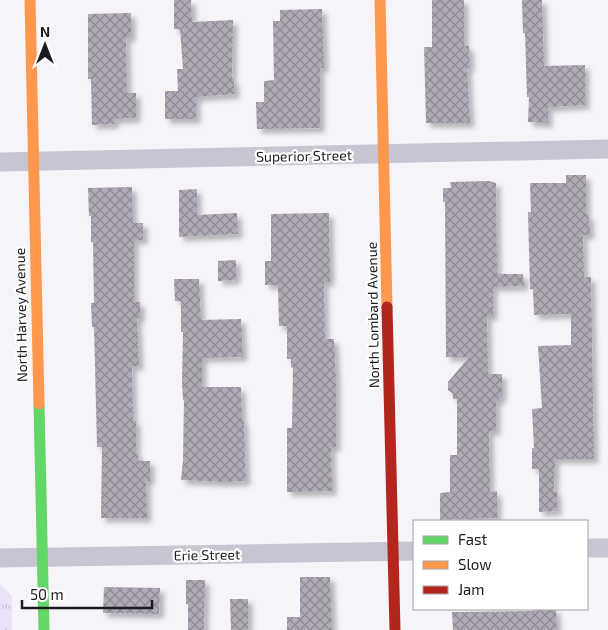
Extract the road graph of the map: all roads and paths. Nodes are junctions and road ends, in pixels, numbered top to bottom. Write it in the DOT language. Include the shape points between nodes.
graph roads {
  1 [pos="30,0"];
  2 [pos="380,0"];
  3 [pos="608,149"];
  4 [pos="384,154"];
  5 [pos="0,162"];
  6 [pos="33,162"];
  7 [pos="588,548"];
  8 [pos="608,548"];
  9 [pos="413,551"];
  10 [pos="394,552"];
  11 [pos="0,558"];
  12 [pos="42,558"];
  13 [pos="44,630"];
  14 [pos="395,630"];
  1 -- 6 [label="street, North Harvey Avenue"];
  2 -- 4 [label="street, North Lombard Avenue"];
  3 -- 4 [label="street, Superior Street"];
  4 -- 6 [label="street, Superior Street"];
  4 -- 10 [label="street, North Lombard Avenue"];
  5 -- 6 [label="street, Superior Street"];
  6 -- 12 [label="street, North Harvey Avenue"];
  7 -- 8 [label="street"];
  9 -- 10 [label="street, Erie Street"];
  10 -- 12 [label="street, Erie Street"];
  10 -- 14 [label="street, North Lombard Avenue"];
  11 -- 12 [label="street, Erie Street"];
  12 -- 13 [label="street, North Harvey Avenue"];
}
